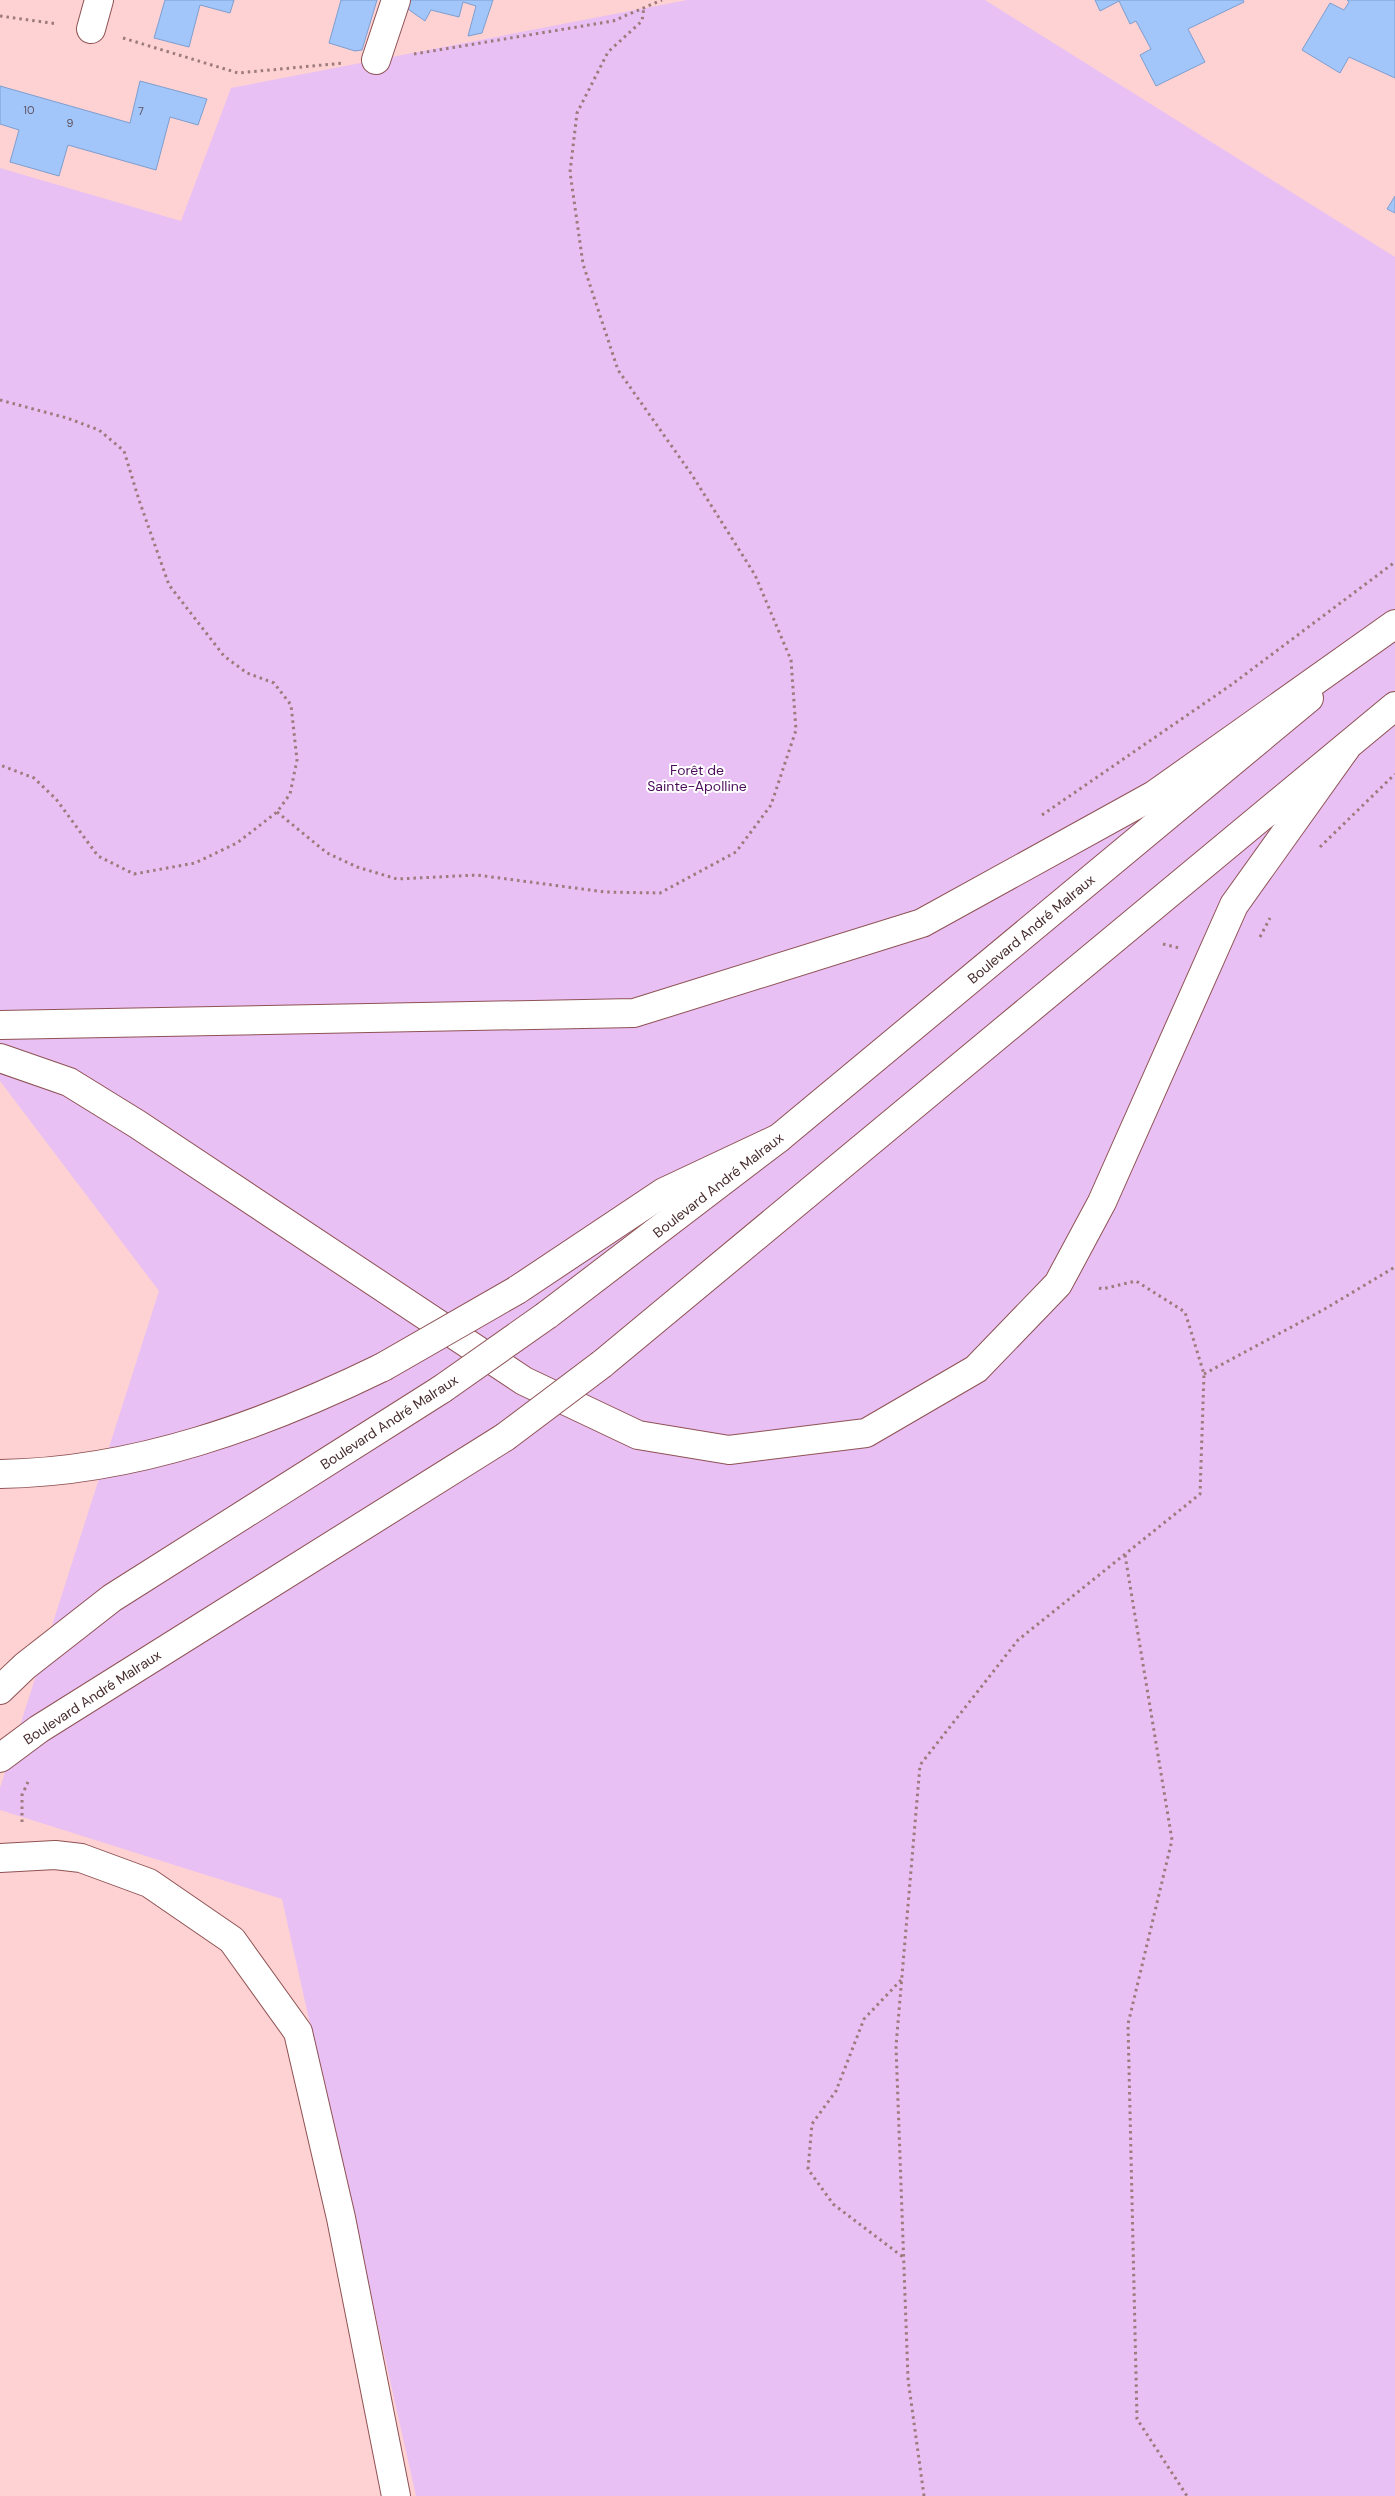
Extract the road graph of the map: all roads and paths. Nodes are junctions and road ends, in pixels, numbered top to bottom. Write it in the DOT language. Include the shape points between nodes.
graph roads {
  1 [pos="99,0"];
  2 [pos="396,0"];
  3 [pos="644,7"];
  4 [pos="0,16"];
  5 [pos="91,29"];
  6 [pos="376,60"];
  7 [pos="0,400"];
  8 [pos="1395,562"];
  9 [pos="1395,625"];
  10 [pos="1395,706"];
  11 [pos="1346,748"];
  12 [pos="0,765"];
  13 [pos="1395,774"];
  14 [pos="277,812"];
  15 [pos="1036,819"];
  16 [pos="1319,848"];
  17 [pos="1274,909"];
  18 [pos="1257,943"];
  19 [pos="0,1025"];
  20 [pos="0,1058"];
  21 [pos="779,1138"];
  22 [pos="1395,1267"];
  23 [pos="1087,1283"];
  24 [pos="1204,1374"];
  25 [pos="0,1474"];
  26 [pos="1125,1554"];
  27 [pos="0,1690"];
  28 [pos="0,1758"];
  29 [pos="29,1779"];
  30 [pos="22,1828"];
  31 [pos="0,1858"];
  32 [pos="902,1979"];
  33 [pos="903,2258"];
  34 [pos="396,2496"];
  35 [pos="924,2496"];
  36 [pos="1187,2496"];
  1 -- 5 [label="main road"];
  2 -- 6 [label="main road"];
  3 -- 14 [label="path" via="642,20 608,52 577,113 570,172 583,264 618,370 692,475 755,575 791,660 796,730 771,805 736,852 660,893 605,892 477,875 397,879 357,867 327,853"];
  4 -- 5 [label="path"];
  7 -- 14 [label="path" via="99,430 124,451 169,585 224,656 247,673 274,683 291,705 297,760 290,794"];
  8 -- 15 [label="path" via="1231,685"];
  9 -- 19 [label="main road" via="1154,795 922,923 634,1013"];
  9 -- 21 [label="main road, Boulevard André Malraux"];
  10 -- 11 [label="main road, Boulevard André Malraux"];
  11 -- 20 [label="main road" via="1234,905 1102,1202 1058,1284 976,1369 866,1433 729,1450 638,1435 524,1381 69,1082"];
  11 -- 28 [label="main road, Boulevard André Malraux, bridge" via="602,1364 505,1437 40,1729"];
  12 -- 14 [label="path" via="34,778 56,799 98,856 134,874 195,863 236,843"];
  13 -- 16 [label="path"];
  17 -- 18 [label="path"];
  21 -- 25 [label="main road, bridge" via="664,1192 517,1290 383,1367 324,1396 216,1437 140,1457 37,1473"];
  21 -- 27 [label="main road, Boulevard André Malraux, bridge" via="548,1315 442,1389 112,1598"];
  22 -- 24 [label="path"];
  23 -- 24 [label="path" via="1102,1289 1136,1282 1184,1312"];
  24 -- 26 [label="path" via="1200,1494"];
  26 -- 32 [label="path" via="1018,1640 920,1765"];
  26 -- 36 [label="path" via="1172,1840 1128,2024 1137,2419"];
  29 -- 30 [label="path" via="22,1794"];
  31 -- 34 [label="main road" via="55,1855 81,1858 149,1883 232,1940 298,2032 342,2218"];
  32 -- 33 [label="path" via="896,2046"];
  32 -- 33 [label="path" via="864,2019 836,2091 812,2124 808,2169 833,2204"];
  33 -- 35 [label="path" via="908,2379"];
}
